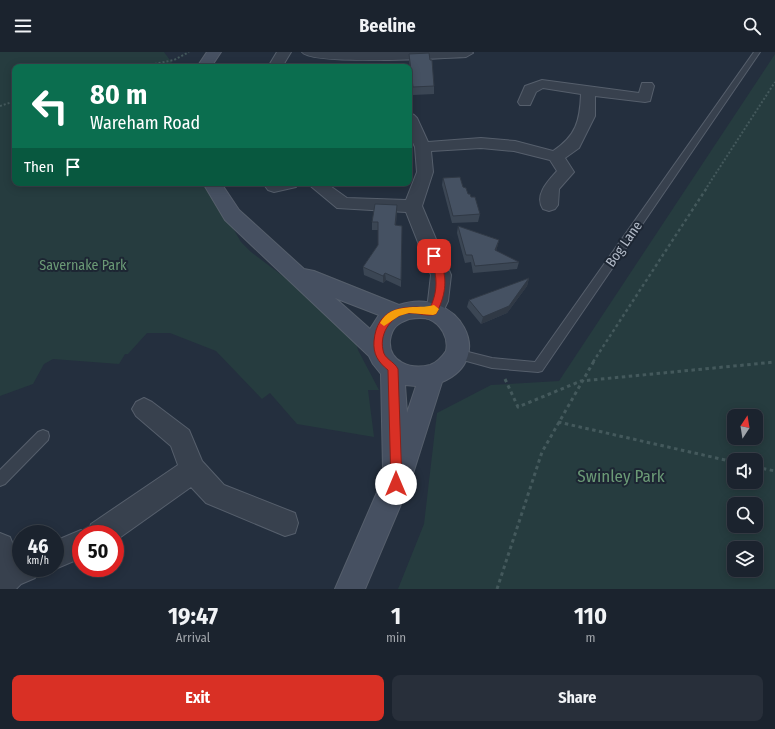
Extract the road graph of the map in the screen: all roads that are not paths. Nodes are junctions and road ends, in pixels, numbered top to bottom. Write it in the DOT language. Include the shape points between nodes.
graph roads {
  1 [pos="214,52"];
  2 [pos="284,52"];
  3 [pos="309,52"];
  4 [pos="758,52"];
  5 [pos="451,53"];
  6 [pos="466,54"];
  7 [pos="397,62"];
  8 [pos="206,64"];
  9 [pos="277,64"];
  10 [pos="647,86"];
  11 [pos="588,91"];
  12 [pos="525,102"];
  13 [pos="412,124"];
  14 [pos="423,148"];
  15 [pos="556,157"];
  16 [pos="214,186"];
  17 [pos="319,186"];
  18 [pos="549,205"];
  19 [pos="413,206"];
  20 [pos="288,267"];
  21 [pos="433,312"];
  22 [pos="396,313"];
  23 [pos="456,354"];
  24 [pos="385,359"];
  25 [pos="432,375"];
  26 [pos="144,409"];
  27 [pos="43,436"];
  28 [pos="193,470"];
  29 [pos="0,479"];
  30 [pos="396,484"];
  31 [pos="285,523"];
  32 [pos="115,525"];
  33 [pos="0,548"];
  34 [pos="12,575"];
  35 [pos="350,589"];
  1 -- 8 [label="main road"];
  2 -- 9 [label="street"];
  3 -- 7 [label="street"];
  4 -- 23 [label="lane, Bog Lane" via="538,367 492,363"];
  5 -- 6 [label="street"];
  5 -- 7 [label="street"];
  10 -- 11 [label="street" via="645,98"];
  11 -- 12 [label="street" via="542,84 530,89"];
  11 -- 15 [label="street" via="588,116 573,145"];
  13 -- 14 [label="street"];
  14 -- 15 [label="street" via="481,143 515,146"];
  14 -- 19 [label="street" via="425,172"];
  15 -- 18 [label="street" via="566,172 551,188"];
  16 -- 20 [label="main road" via="232,215"];
  17 -- 19 [label="street" via="343,204"];
  19 -- 21 [label="street" via="441,274 438,301"];
  20 -- 22 [label="main road"];
  20 -- 24 [label="main road"];
  21 -- 22 [label="main road" via="409,310"];
  21 -- 23 [label="main road" via="445,319 453,328 458,339"];
  22 -- 24 [label="main road" via="380,328"];
  23 -- 25 [label="main road" via="445,369"];
  24 -- 25 [label="main road" via="403,374"];
  24 -- 30 [label="main road"];
  25 -- 30 [label="main road"];
  26 -- 28 [label="street" via="180,438"];
  27 -- 29 [label="lane"];
  28 -- 31 [label="street" via="215,494"];
  28 -- 32 [label="street"];
  30 -- 35 [label="main road"];
  33 -- 34 [label="street"];
}
